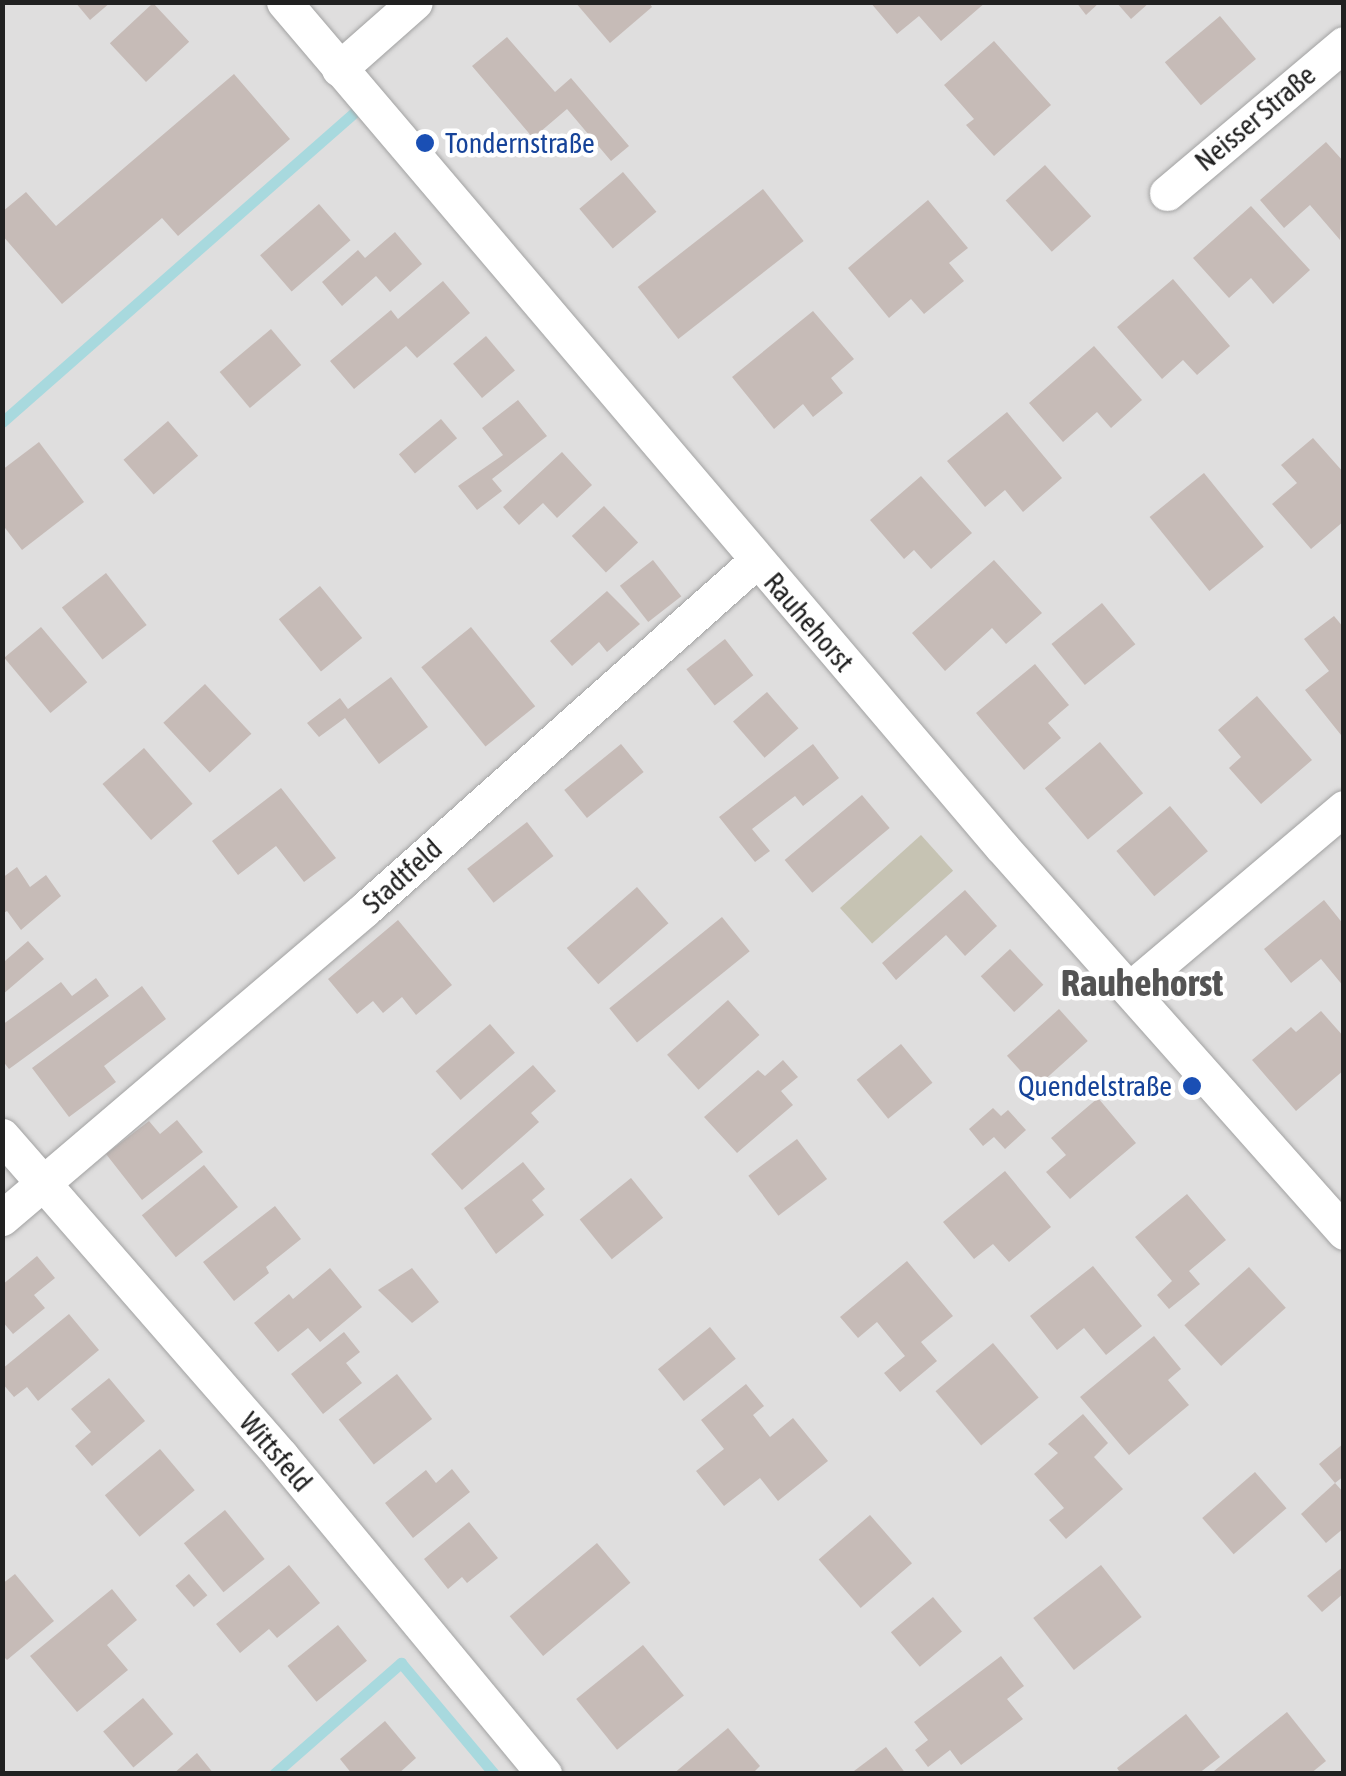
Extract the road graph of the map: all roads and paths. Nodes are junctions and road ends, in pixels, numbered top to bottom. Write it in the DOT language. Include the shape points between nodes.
graph roads {
  1 [pos="284,2"];
  2 [pos="415,2"];
  3 [pos="1344,44"];
  4 [pos="340,70"];
  5 [pos="1167,193"];
  6 [pos="756,561"];
  7 [pos="1344,808"];
  8 [pos="1131,988"];
  9 [pos="2,1136"];
  10 [pos="42,1183"];
  11 [pos="2,1218"];
  12 [pos="1344,1232"];
  13 [pos="544,1774"];
  1 -- 4 [label="street, Rauhehorst"];
  2 -- 4 [label="street"];
  3 -- 5 [label="street, Neisser Straße"];
  4 -- 6 [label="street, Rauhehorst"];
  6 -- 8 [label="street, Rauhehorst"];
  6 -- 10 [label="street, Stadtfeld" via="365,909"];
  7 -- 8 [label="street"];
  8 -- 12 [label="street, Rauhehorst"];
  9 -- 10 [label="street, Wittsfeld"];
  10 -- 11 [label="street, Stadtfeld"];
  10 -- 13 [label="street, Wittsfeld" via="281,1456"];
}
